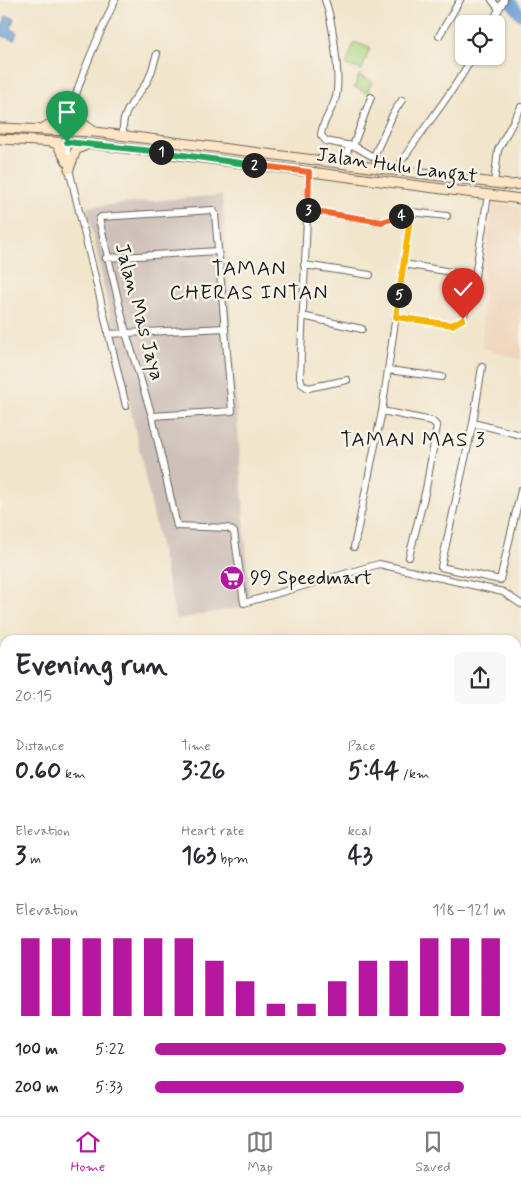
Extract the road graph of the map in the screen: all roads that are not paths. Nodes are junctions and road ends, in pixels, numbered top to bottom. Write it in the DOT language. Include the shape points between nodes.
graph roads {
  1 [pos="115,0"];
  2 [pos="325,0"];
  3 [pos="460,0"];
  4 [pos="492,0"];
  5 [pos="502,5"];
  6 [pos="439,36"];
  7 [pos="157,54"];
  8 [pos="468,65"];
  9 [pos="371,97"];
  10 [pos="402,100"];
  11 [pos="74,104"];
  12 [pos="521,107"];
  13 [pos="0,128"];
  14 [pos="42,128"];
  15 [pos="67,130"];
  16 [pos="95,132"];
  17 [pos="124,136"];
  18 [pos="0,139"];
  19 [pos="46,140"];
  20 [pos="67,142"];
  21 [pos="92,144"];
  22 [pos="351,146"];
  23 [pos="374,156"];
  24 [pos="345,163"];
  25 [pos="68,166"];
  26 [pos="396,170"];
  27 [pos="309,172"];
  28 [pos="494,183"];
  29 [pos="521,184"];
  30 [pos="488,195"];
  31 [pos="521,199"];
  32 [pos="307,210"];
  33 [pos="411,212"];
  34 [pos="448,216"];
  35 [pos="218,251"];
  36 [pos="106,258"];
  37 [pos="404,264"];
  38 [pos="304,266"];
  39 [pos="370,275"];
  40 [pos="475,276"];
  41 [pos="302,316"];
  42 [pos="396,317"];
  43 [pos="225,328"];
  44 [pos="362,329"];
  45 [pos="126,333"];
  46 [pos="108,334"];
  47 [pos="482,366"];
  48 [pos="388,370"];
  49 [pos="442,377"];
  50 [pos="347,380"];
  51 [pos="126,406"];
  52 [pos="382,411"];
  53 [pos="152,416"];
  54 [pos="472,423"];
  55 [pos="521,435"];
  56 [pos="521,490"];
  57 [pos="354,547"];
  58 [pos="409,557"];
  59 [pos="521,604"];
  1 -- 11 [label="street"];
  2 -- 22 [label="street" via="332,26 338,88 321,135 326,141"];
  3 -- 6 [label="street"];
  4 -- 5 [label="street"];
  7 -- 17 [label="street" via="149,78 123,118"];
  8 -- 26 [label="street"];
  9 -- 22 [label="street"];
  10 -- 23 [label="street"];
  11 -- 14 [label="main road" via="56,122"];
  11 -- 15 [label="street"];
  11 -- 16 [label="main road" via="76,119"];
  12 -- 28 [label="street" via="498,150"];
  13 -- 14 [label="main road, Jalan Hulu Langat"];
  14 -- 15 [label="main road, Jalan Hulu Langat"];
  15 -- 16 [label="main road, Jalan Hulu Langat"];
  15 -- 20 [label="street"];
  16 -- 17 [label="main road, Jalan Hulu Langat"];
  17 -- 24 [label="main road, Jalan Hulu Langat"];
  18 -- 19 [label="main road, Jalan Hulu Langat"];
  19 -- 20 [label="main road, Jalan Hulu Langat"];
  19 -- 25 [label="main road" via="57,144"];
  20 -- 21 [label="main road, Jalan Hulu Langat"];
  20 -- 25 [label="street"];
  21 -- 25 [label="main road" via="76,150"];
  21 -- 27 [label="main road, Jalan Hulu Langat"];
  22 -- 23 [label="street"];
  22 -- 24 [label="street"];
  23 -- 26 [label="street"];
  24 -- 26 [label="main road, Jalan Hulu Langat"];
  25 -- 46 [label="street"];
  26 -- 28 [label="main road, Jalan Hulu Langat"];
  27 -- 30 [label="main road, Jalan Hulu Langat"];
  27 -- 32 [label="street"];
  28 -- 29 [label="main road, Jalan Hulu Langat"];
  30 -- 31 [label="main road, Jalan Hulu Langat"];
  30 -- 40 [label="street"];
  32 -- 33 [label="street" via="382,222"];
  32 -- 38 [label="street"];
  33 -- 34 [label="street"];
  33 -- 37 [label="street"];
  35 -- 36 [label="street"];
  35 -- 36 [label="street, Jalan Mas Jaya" via="213,210 101,217"];
  35 -- 43 [label="street"];
  36 -- 45 [label="street, Jalan Mas Jaya"];
  37 -- 40 [label="street"];
  37 -- 42 [label="street"];
  38 -- 39 [label="street"];
  38 -- 41 [label="street"];
  40 -- 42 [label="street" via="463,319 457,323"];
  41 -- 44 [label="street"];
  41 -- 50 [label="street" via="302,384 308,388"];
  42 -- 48 [label="street"];
  43 -- 45 [label="street"];
  43 -- 53 [label="street" via="232,411"];
  45 -- 46 [label="street"];
  45 -- 53 [label="street, Jalan Mas Jaya"];
  46 -- 51 [label="street"];
  47 -- 54 [label="street"];
  48 -- 49 [label="street"];
  48 -- 52 [label="street"];
  52 -- 57 [label="street"];
  52 -- 58 [label="street" via="432,421 437,426"];
  53 -- 59 [label="street, Jalan Mas Jaya" via="177,526 228,528 234,532 244,603 379,564 503,592"];
  54 -- 55 [label="street"];
  54 -- 56 [label="street" via="441,567 500,580"];
}
